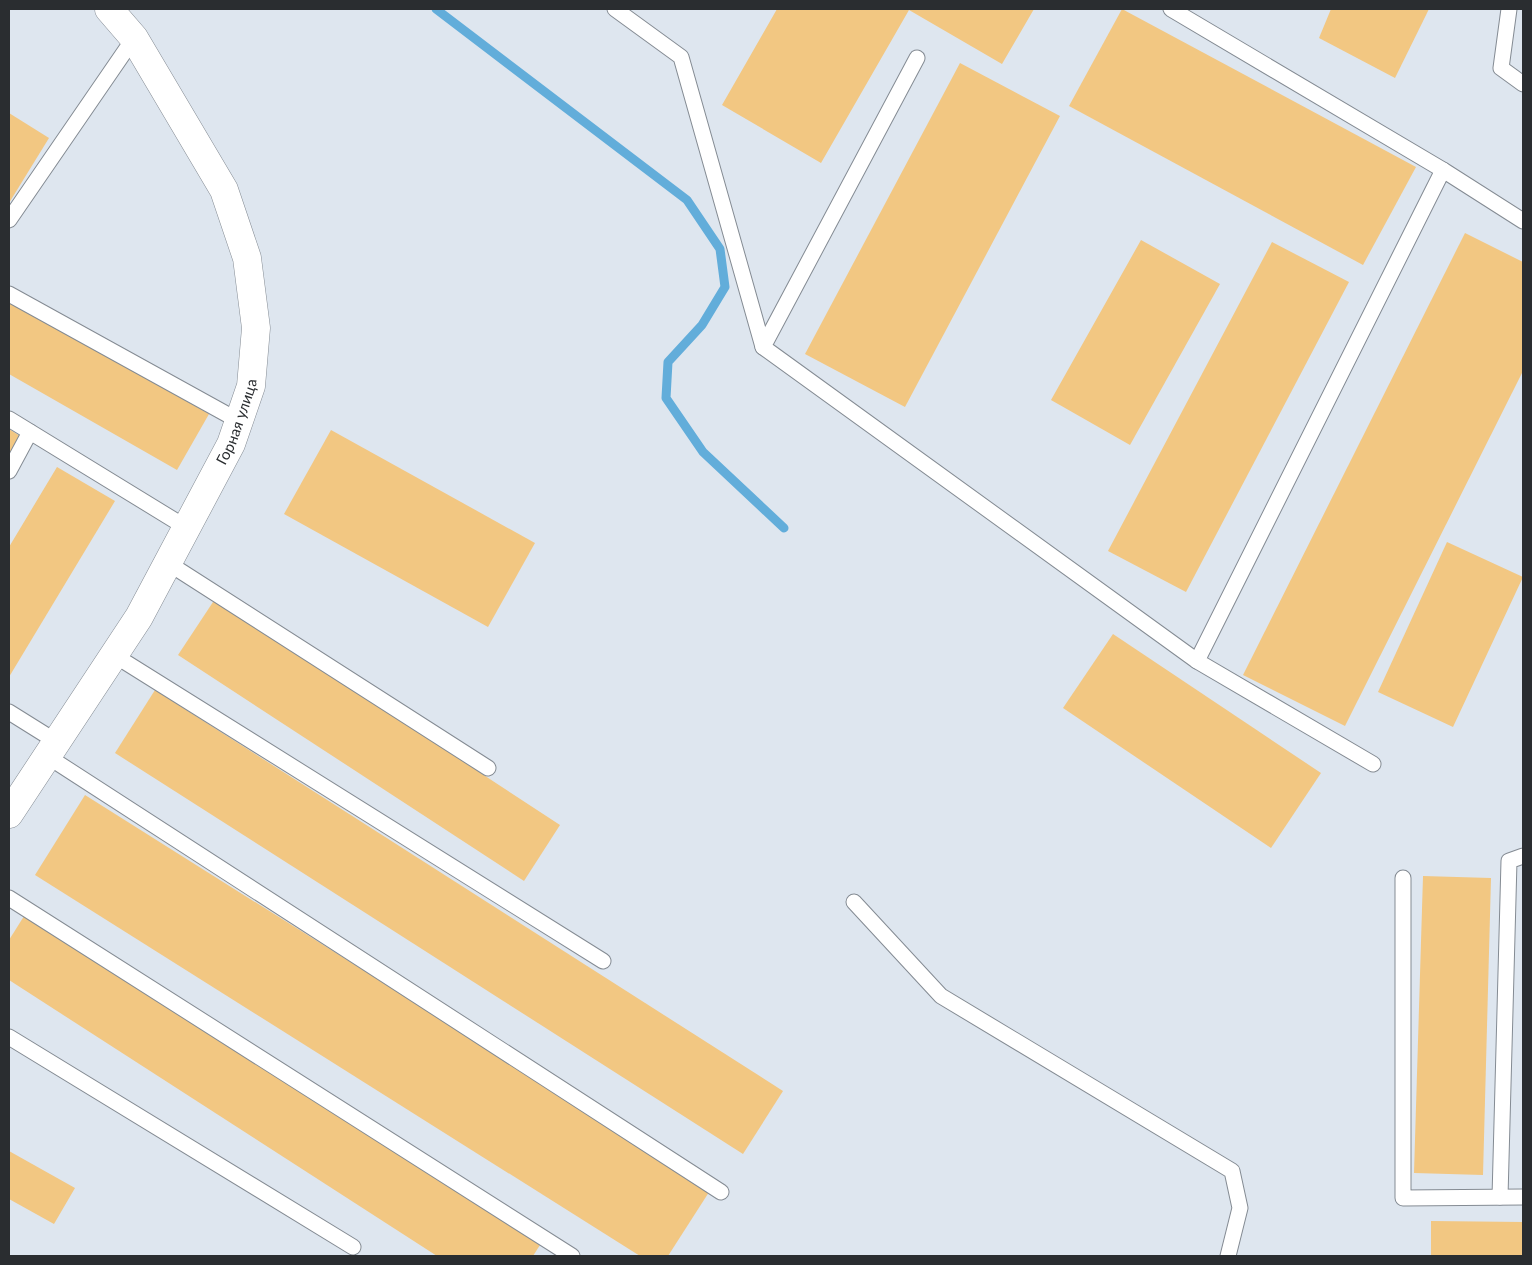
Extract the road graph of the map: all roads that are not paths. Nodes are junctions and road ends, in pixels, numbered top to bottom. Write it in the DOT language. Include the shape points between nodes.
graph roads {
  1 [pos="109,9"];
  2 [pos="615,9"];
  3 [pos="1171,9"];
  4 [pos="1509,9"];
  5 [pos="134,38"];
  6 [pos="917,58"];
  7 [pos="1523,84"];
  8 [pos="1444,170"];
  9 [pos="9,220"];
  10 [pos="1523,221"];
  11 [pos="9,294"];
  12 [pos="763,347"];
  13 [pos="9,419"];
  14 [pos="239,421"];
  15 [pos="30,432"];
  16 [pos="9,471"];
  17 [pos="187,528"];
  18 [pos="168,563"];
  19 [pos="114,655"];
  20 [pos="1197,661"];
  21 [pos="9,712"];
  22 [pos="52,749"];
  23 [pos="1372,764"];
  24 [pos="488,768"];
  25 [pos="9,814"];
  26 [pos="1523,856"];
  27 [pos="1403,878"];
  28 [pos="9,898"];
  29 [pos="854,902"];
  30 [pos="603,961"];
  31 [pos="9,1037"];
  32 [pos="721,1192"];
  33 [pos="1500,1197"];
  34 [pos="1523,1197"];
  35 [pos="353,1248"];
  36 [pos="572,1256"];
  37 [pos="1228,1256"];
  1 -- 5 [label="street, Горная улица"];
  2 -- 12 [label="lane" via="681,57"];
  3 -- 8 [label="lane"];
  4 -- 7 [label="lane" via="1501,68"];
  5 -- 9 [label="lane"];
  5 -- 14 [label="street, Горная улица" via="224,190 246,258 256,328 250,386"];
  6 -- 12 [label="lane"];
  8 -- 10 [label="lane"];
  8 -- 20 [label="lane"];
  11 -- 14 [label="lane"];
  12 -- 20 [label="lane"];
  13 -- 15 [label="lane"];
  14 -- 17 [label="street, Горная улица" via="231,444"];
  15 -- 16 [label="lane"];
  15 -- 17 [label="lane"];
  17 -- 18 [label="street, Горная улица"];
  18 -- 19 [label="street, Горная улица"];
  18 -- 24 [label="lane"];
  19 -- 22 [label="street, Горная улица"];
  19 -- 30 [label="lane"];
  20 -- 23 [label="lane"];
  21 -- 22 [label="lane"];
  22 -- 25 [label="street, Горная улица"];
  22 -- 32 [label="lane"];
  26 -- 33 [label="lane" via="1509,861"];
  27 -- 33 [label="lane" via="1403,1198"];
  28 -- 36 [label="lane"];
  29 -- 37 [label="lane" via="940,996 1232,1171 1240,1208"];
  31 -- 35 [label="lane"];
  33 -- 34 [label="lane"];
}
